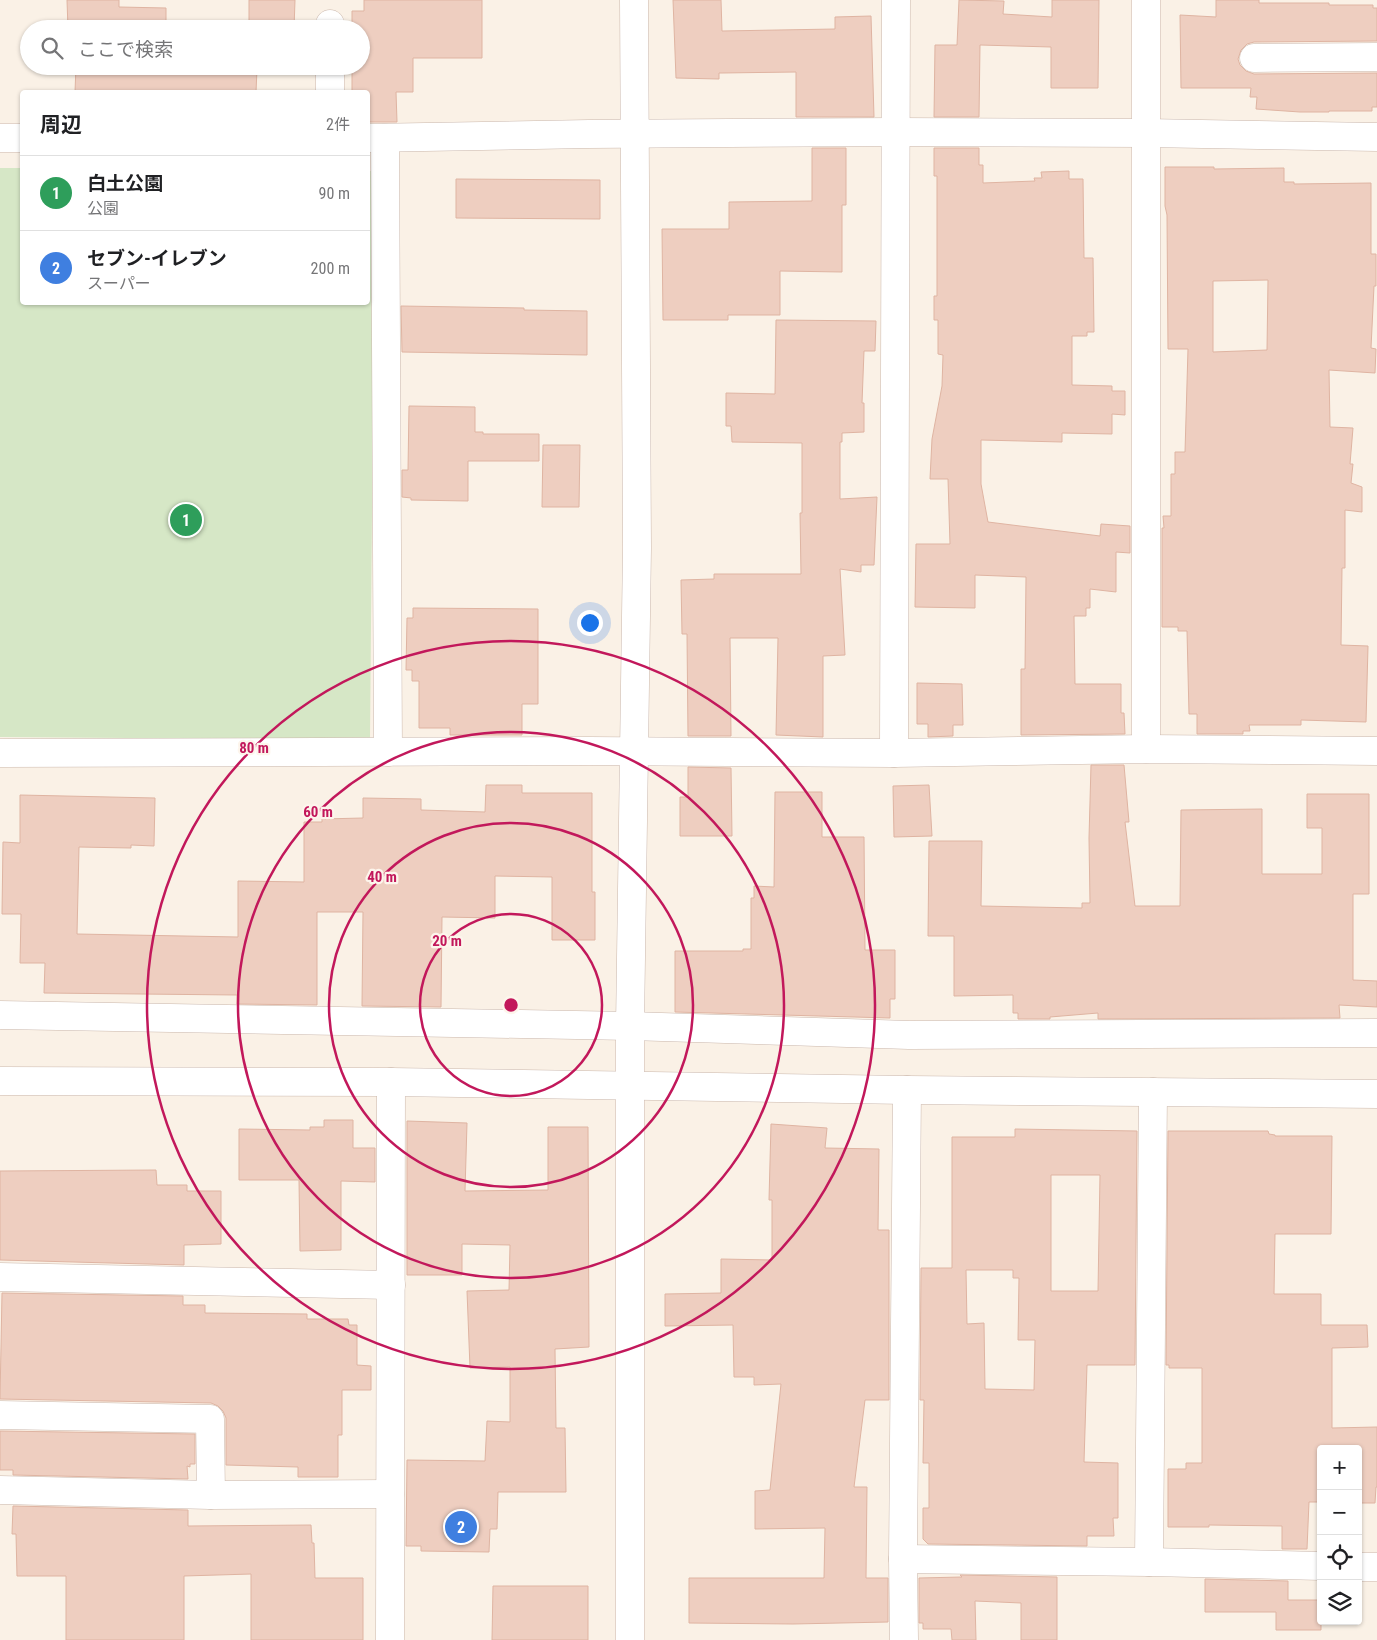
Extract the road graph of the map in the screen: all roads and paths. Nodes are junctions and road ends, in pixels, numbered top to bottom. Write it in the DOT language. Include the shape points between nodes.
graph roads {
  1 [pos="634,0"];
  2 [pos="896,0"];
  3 [pos="1146,0"];
  4 [pos="1377,57"];
  5 [pos="1254,58"];
  6 [pos="330,75"];
  7 [pos="330,90"];
  8 [pos="895,132"];
  9 [pos="1146,133"];
  10 [pos="634,134"];
  11 [pos="1377,137"];
  12 [pos="0,138"];
  13 [pos="20,138"];
  14 [pos="376,138"];
  15 [pos="1146,749"];
  16 [pos="634,751"];
  17 [pos="1377,751"];
  18 [pos="388,752"];
  19 [pos="894,753"];
  20 [pos="0,754"];
  21 [pos="0,1014"];
  22 [pos="630,1026"];
  23 [pos="1377,1033"];
  24 [pos="0,1081"];
  25 [pos="391,1082"];
  26 [pos="631,1085"];
  27 [pos="907,1090"];
  28 [pos="1153,1092"];
  29 [pos="1377,1094"];
  30 [pos="0,1277"];
  31 [pos="391,1285"];
  32 [pos="0,1415"];
  33 [pos="0,1490"];
  34 [pos="390,1494"];
  35 [pos="211,1495"];
  36 [pos="903,1560"];
  37 [pos="1149,1562"];
  38 [pos="1317,1566"];
  39 [pos="1362,1567"];
  40 [pos="1377,1567"];
  41 [pos="390,1640"];
  42 [pos="630,1640"];
  43 [pos="904,1640"];
  1 -- 10 [label="street"];
  2 -- 8 [label="street"];
  3 -- 9 [label="street"];
  4 -- 5 [label="street"];
  6 -- 7 [label="street"];
  8 -- 9 [label="street"];
  8 -- 10 [label="street"];
  8 -- 19 [label="street"];
  9 -- 11 [label="street"];
  9 -- 15 [label="street"];
  10 -- 14 [label="street"];
  10 -- 16 [label="street" via="637,548"];
  12 -- 13 [label="street"];
  14 -- 18 [label="street"];
  15 -- 17 [label="street"];
  15 -- 19 [label="street"];
  16 -- 18 [label="street"];
  16 -- 19 [label="street"];
  16 -- 22 [label="street"];
  18 -- 20 [label="street"];
  21 -- 22 [label="street"];
  22 -- 23 [label="street" via="909,1035"];
  22 -- 26 [label="street"];
  24 -- 25 [label="street"];
  25 -- 26 [label="street"];
  25 -- 31 [label="street"];
  26 -- 27 [label="street"];
  26 -- 42 [label="street"];
  27 -- 28 [label="street"];
  27 -- 36 [label="street"];
  28 -- 29 [label="street"];
  28 -- 37 [label="street"];
  30 -- 31 [label="street"];
  31 -- 34 [label="street"];
  32 -- 35 [label="street" via="210,1419"];
  33 -- 35 [label="street"];
  34 -- 35 [label="street"];
  34 -- 41 [label="street"];
  36 -- 37 [label="street"];
  36 -- 43 [label="street"];
  37 -- 38 [label="street"];
  39 -- 40 [label="street"];
}
